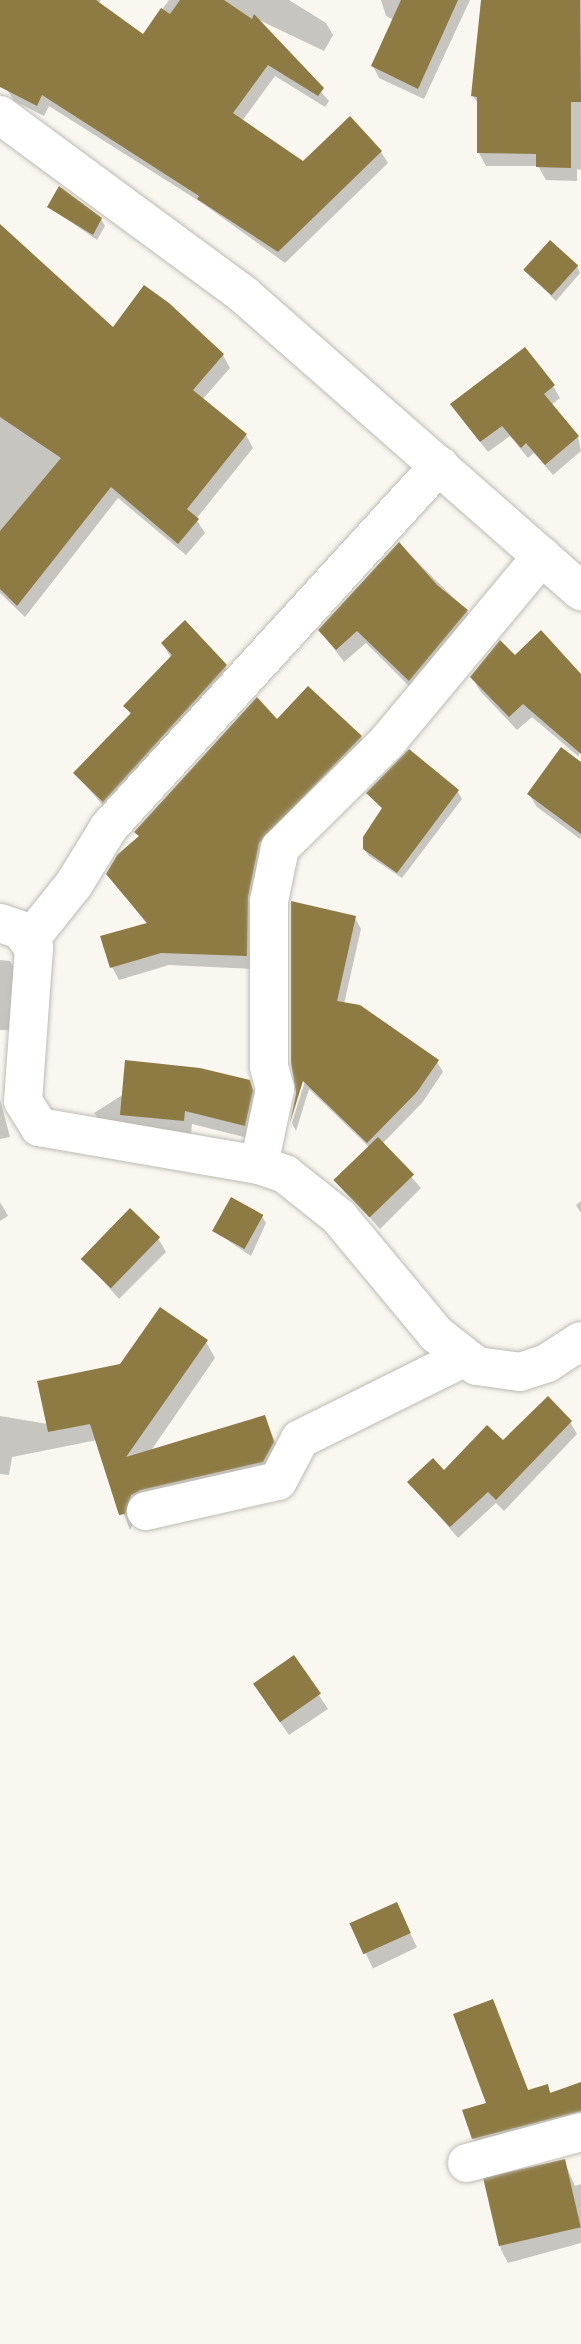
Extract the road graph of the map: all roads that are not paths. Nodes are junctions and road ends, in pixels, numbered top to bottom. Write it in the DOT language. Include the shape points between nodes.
graph roads {
  1 [pos="0,115"];
  2 [pos="439,465"];
  3 [pos="542,556"];
  4 [pos="581,591"];
  5 [pos="15,931"];
  6 [pos="259,1164"];
  7 [pos="581,1341"];
  8 [pos="463,1358"];
  9 [pos="146,1511"];
  10 [pos="581,2132"];
  11 [pos="467,2163"];
  1 -- 2 [label="street" via="244,295"];
  2 -- 3 [label="street"];
  2 -- 5 [label="street" via="109,827 75,884"];
  3 -- 4 [label="street"];
  3 -- 6 [label="street" via="387,742 280,848 269,901 269,1066 275,1090"];
  5 -- 6 [label="street" via="34,948 23,1101 39,1127"];
  6 -- 8 [label="street" via="285,1174 314,1194 436,1334"];
  7 -- 8 [label="street" via="547,1363 520,1372 500,1372"];
  8 -- 9 [label="street" via="300,1439 278,1481"];
  10 -- 11 [label="street"];
}
